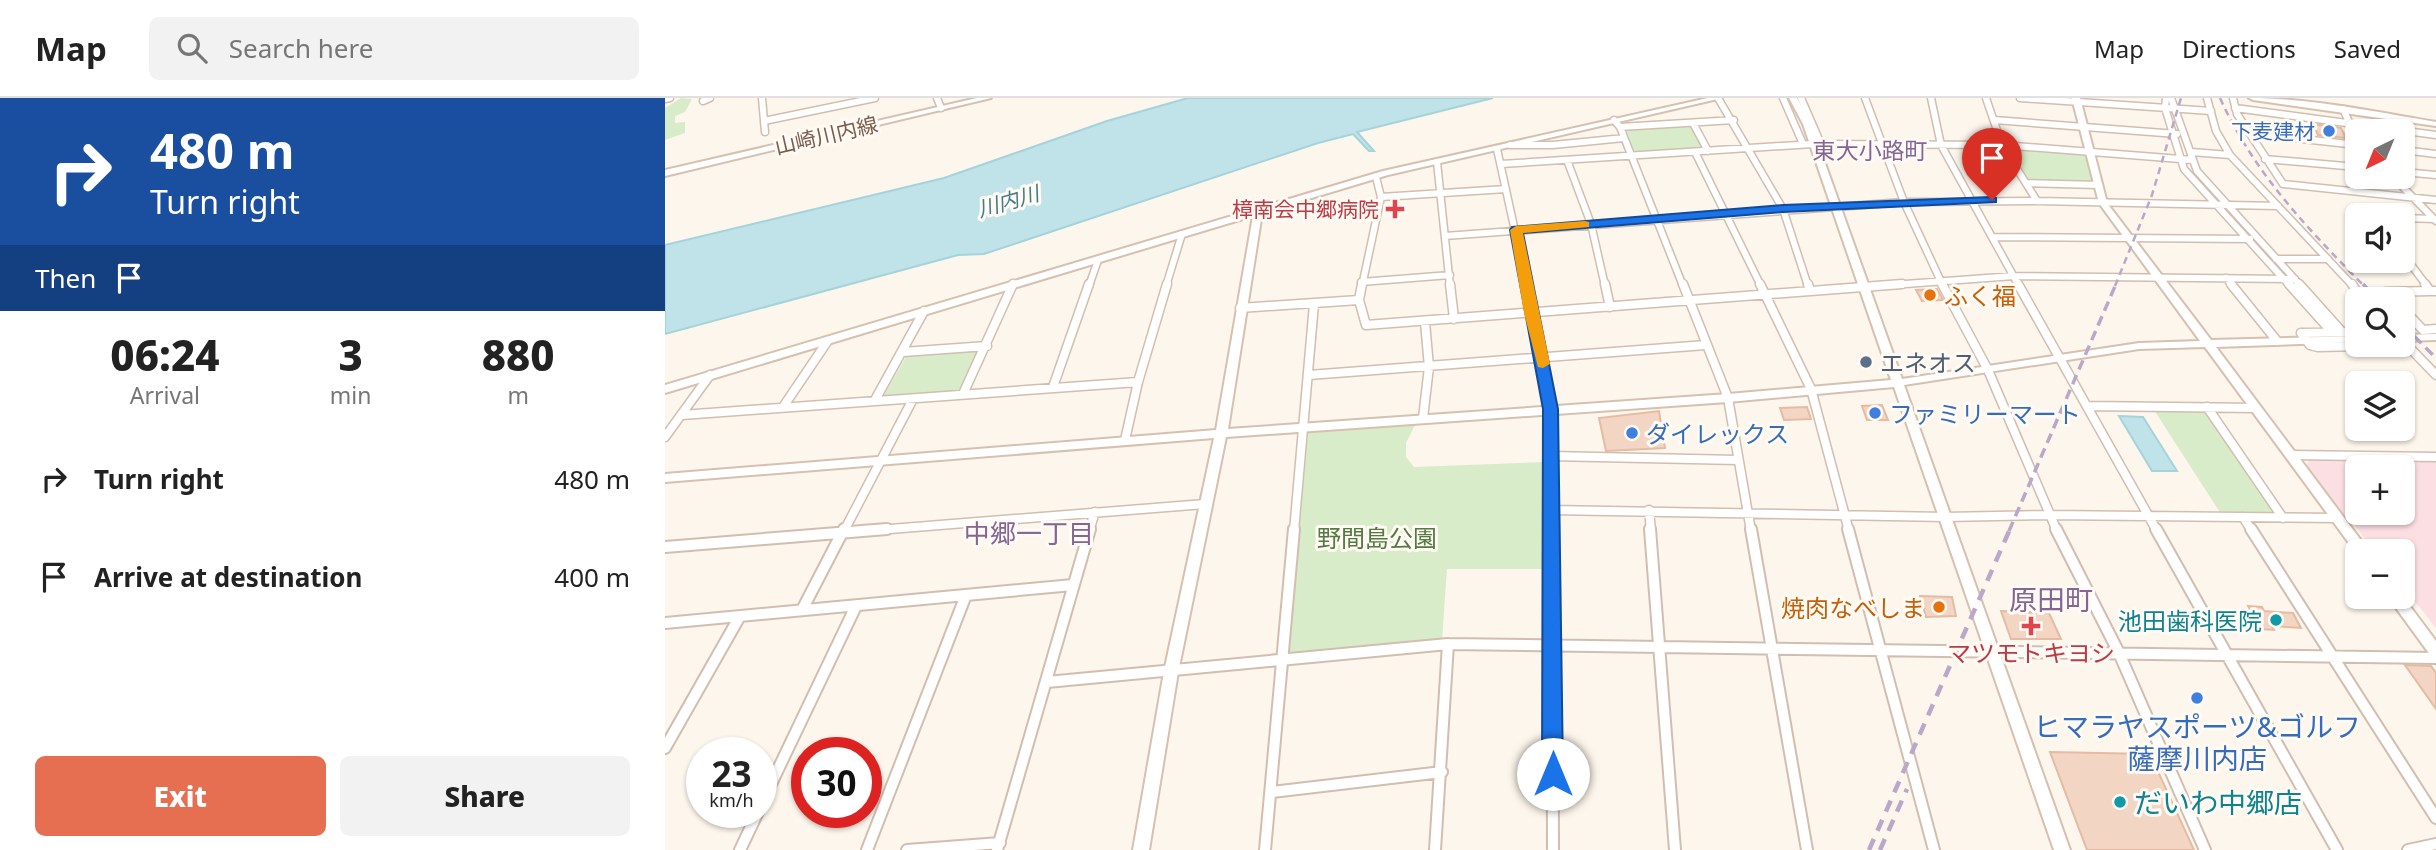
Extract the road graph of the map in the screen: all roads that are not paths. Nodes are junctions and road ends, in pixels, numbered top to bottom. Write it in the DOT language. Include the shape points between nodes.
graph roads {
  1 [pos="710,98"];
  2 [pos="762,98"];
  3 [pos="828,98"];
  4 [pos="875,98"];
  5 [pos="937,98"];
  6 [pos="987,98"];
  7 [pos="1718,98"];
  8 [pos="1783,98"];
  9 [pos="1793,98"];
  10 [pos="1801,98"];
  11 [pos="1865,98"];
  12 [pos="1931,98"];
  13 [pos="1986,98"];
  14 [pos="2020,98"];
  15 [pos="2169,98"];
  16 [pos="2207,98"];
  17 [pos="2233,98"];
  18 [pos="2253,98"];
  19 [pos="2076,100"];
  20 [pos="703,101"];
  21 [pos="829,107"];
  22 [pos="941,108"];
  23 [pos="2165,108"];
  24 [pos="2235,108"];
  25 [pos="2173,109"];
  26 [pos="2343,109"];
  27 [pos="2211,111"];
  28 [pos="2346,119"];
  29 [pos="1734,120"];
  30 [pos="1994,120"];
  31 [pos="764,121"];
  32 [pos="1693,122"];
  33 [pos="2345,122"];
  34 [pos="1617,123"];
  35 [pos="2436,124"];
  36 [pos="2083,127"];
  37 [pos="765,132"];
  38 [pos="2415,132"];
  39 [pos="2173,134"];
  40 [pos="2185,134"];
  41 [pos="2249,134"];
  42 [pos="2436,135"];
  43 [pos="1624,138"];
  44 [pos="1812,144"];
  45 [pos="2345,144"];
  46 [pos="1510,145"];
  47 [pos="1881,145"];
  48 [pos="1941,145"];
  49 [pos="2002,145"];
  50 [pos="1748,148"];
  51 [pos="1497,149"];
  52 [pos="1708,151"];
  53 [pos="2415,151"];
  54 [pos="1695,152"];
  55 [pos="2089,152"];
  56 [pos="2436,154"];
  57 [pos="2231,155"];
  58 [pos="1631,156"];
  59 [pos="2192,156"];
  60 [pos="2181,159"];
  61 [pos="2265,159"];
  62 [pos="1567,160"];
  63 [pos="1437,162"];
  64 [pos="1501,164"];
  65 [pos="2345,166"];
  66 [pos="665,173"];
  67 [pos="2415,173"];
  68 [pos="2436,175"];
  69 [pos="1376,177"];
  70 [pos="2027,183"];
  71 [pos="2098,185"];
  72 [pos="1506,188"];
  73 [pos="2404,189"];
  74 [pos="1442,193"];
  75 [pos="1381,197"];
  76 [pos="2412,197"];
  77 [pos="1970,200"];
  78 [pos="2436,200"];
  79 [pos="2037,201"];
  80 [pos="1904,202"];
  81 [pos="2102,203"];
  82 [pos="1834,205"];
  83 [pos="2216,205"];
  84 [pos="2230,205"];
  85 [pos="2277,206"];
  86 [pos="1783,209"];
  87 [pos="1258,211"];
  88 [pos="1723,214"];
  89 [pos="1658,218"];
  90 [pos="2415,219"];
  91 [pos="2435,220"];
  92 [pos="1591,224"];
  93 [pos="1516,230"];
  94 [pos="1182,234"];
  95 [pos="1445,236"];
  96 [pos="1993,237"];
  97 [pos="2131,238"];
  98 [pos="2247,239"];
  99 [pos="2260,239"];
  100 [pos="2276,258"];
  101 [pos="2328,258"];
  102 [pos="1098,260"];
  103 [pos="2415,269"];
  104 [pos="1450,275"];
  105 [pos="2014,276"];
  106 [pos="2159,278"];
  107 [pos="2226,278"];
  108 [pos="2282,278"];
  109 [pos="2295,279"];
  110 [pos="1361,282"];
  111 [pos="1941,282"];
  112 [pos="1013,284"];
  113 [pos="2354,287"];
  114 [pos="1864,289"];
  115 [pos="1810,291"];
  116 [pos="2415,291"];
  117 [pos="2433,291"];
  118 [pos="1764,296"];
  119 [pos="1359,300"];
  120 [pos="1687,300"];
  121 [pos="1314,304"];
  122 [pos="1610,307"];
  123 [pos="1240,308"];
  124 [pos="924,311"];
  125 [pos="1530,313"];
  126 [pos="1454,319"];
  127 [pos="1425,322"];
  128 [pos="2415,322"];
  129 [pos="2436,329"];
  130 [pos="2332,332"];
  131 [pos="2342,332"];
  132 [pos="2436,337"];
  133 [pos="2415,338"];
  134 [pos="2345,339"];
  135 [pos="2305,340"];
  136 [pos="2277,341"];
  137 [pos="827,342"];
  138 [pos="2207,343"];
  139 [pos="1706,345"];
  140 [pos="987,346"];
  141 [pos="903,352"];
  142 [pos="1542,358"];
  143 [pos="2060,358"];
  144 [pos="1430,367"];
  145 [pos="1988,370"];
  146 [pos="710,375"];
  147 [pos="1309,375"];
  148 [pos="2436,375"];
  149 [pos="1138,382"];
  150 [pos="1897,383"];
  151 [pos="1052,387"];
  152 [pos="665,389"];
  153 [pos="1811,390"];
  154 [pos="963,394"];
  155 [pos="1728,398"];
  156 [pos="913,399"];
  157 [pos="875,400"];
  158 [pos="2087,406"];
  159 [pos="783,407"];
  160 [pos="2207,408"];
  161 [pos="2256,408"];
  162 [pos="1551,409"];
  163 [pos="682,415"];
  164 [pos="1423,418"];
  165 [pos="1304,428"];
  166 [pos="1221,435"];
  167 [pos="665,437"];
  168 [pos="1125,440"];
  169 [pos="2291,455"];
  170 [pos="1550,456"];
  171 [pos="2436,457"];
  172 [pos="1738,460"];
  173 [pos="879,461"];
  174 [pos="665,478"];
  175 [pos="1205,504"];
  176 [pos="1551,510"];
  177 [pos="1649,510"];
  178 [pos="1095,512"];
  179 [pos="1747,513"];
  180 [pos="1845,515"];
  181 [pos="2049,515"];
  182 [pos="2148,516"];
  183 [pos="1945,517"];
  184 [pos="2243,517"];
  185 [pos="2283,517"];
  186 [pos="2337,518"];
  187 [pos="842,532"];
  188 [pos="2353,539"];
  189 [pos="665,547"];
  190 [pos="1073,585"];
  191 [pos="966,595"];
  192 [pos="856,606"];
  193 [pos="2404,609"];
  194 [pos="801,610"];
  195 [pos="740,617"];
  196 [pos="665,623"];
  197 [pos="1448,644"];
  198 [pos="1552,646"];
  199 [pos="1660,647"];
  200 [pos="1770,649"];
  201 [pos="1879,650"];
  202 [pos="1990,652"];
  203 [pos="2436,652"];
  204 [pos="2119,653"];
  205 [pos="2225,654"];
  206 [pos="2333,656"];
  207 [pos="2436,658"];
  208 [pos="1282,660"];
  209 [pos="1171,672"];
  210 [pos="1047,682"];
  211 [pos="665,748"];
  212 [pos="777,771"];
  213 [pos="1442,772"];
  214 [pos="1272,792"];
  215 [pos="2436,818"];
  216 [pos="750,828"];
  217 [pos="2436,844"];
  218 [pos="999,846"];
  219 [pos="740,850"];
  220 [pos="867,850"];
  221 [pos="907,850"];
  222 [pos="1141,850"];
  223 [pos="1265,850"];
  224 [pos="1435,850"];
  225 [pos="1553,850"];
  226 [pos="1675,850"];
  227 [pos="1807,850"];
  228 [pos="1934,850"];
  229 [pos="2062,850"];
  230 [pos="2205,850"];
  231 [pos="2337,850"];
  232 [pos="2408,850"];
  1 -- 20 [label="street"];
  2 -- 31 [label="street"];
  3 -- 21 [label="street"];
  4 -- 21 [label="street"];
  5 -- 22 [label="street"];
  6 -- 22 [label="street, 山崎川内線"];
  7 -- 29 [label="street"];
  7 -- 34 [label="street"];
  8 -- 44 [label="street"];
  9 -- 44 [label="street"];
  10 -- 44 [label="street" via="1811,116"];
  11 -- 47 [label="street"];
  12 -- 48 [label="street"];
  13 -- 30 [label="street"];
  14 -- 19 [label="street"];
  15 -- 23 [label="street"];
  15 -- 25 [label="street"];
  16 -- 27 [label="street"];
  17 -- 24 [label="street"];
  18 -- 26 [label="street"];
  19 -- 23 [label="street"];
  19 -- 36 [label="street"];
  21 -- 31 [label="street"];
  22 -- 66 [label="street, 山崎川内線"];
  23 -- 25 [label="street"];
  23 -- 39 [label="street"];
  24 -- 33 [label="street"];
  24 -- 41 [label="street"];
  25 -- 27 [label="street"];
  25 -- 40 [label="street"];
  26 -- 28 [label="street"];
  26 -- 35 [label="street"];
  27 -- 57 [label="street" via="2216,131"];
  29 -- 32 [label="street"];
  29 -- 50 [label="street"];
  30 -- 36 [label="street"];
  30 -- 49 [label="street"];
  31 -- 37 [label="street"];
  32 -- 34 [label="street"];
  32 -- 52 [label="street"];
  34 -- 43 [label="street"];
  34 -- 46 [label="street"];
  36 -- 39 [label="street"];
  36 -- 55 [label="street"];
  38 -- 42 [label="street"];
  39 -- 40 [label="street"];
  39 -- 60 [label="street"];
  40 -- 59 [label="street"];
  41 -- 45 [label="street"];
  41 -- 61 [label="street"];
  43 -- 46 [label="street"];
  43 -- 58 [label="street"];
  44 -- 47 [label="street"];
  44 -- 50 [label="street"];
  44 -- 82 [label="street"];
  46 -- 51 [label="street"];
  47 -- 48 [label="street"];
  47 -- 80 [label="street"];
  48 -- 49 [label="street"];
  48 -- 77 [label="street"];
  49 -- 55 [label="street"];
  49 -- 70 [label="street"];
  50 -- 52 [label="street"];
  50 -- 86 [label="street"];
  51 -- 63 [label="street"];
  51 -- 64 [label="street"];
  52 -- 54 [label="street"];
  53 -- 56 [label="street"];
  54 -- 58 [label="street"];
  54 -- 88 [label="street"];
  55 -- 60 [label="street"];
  55 -- 71 [label="street"];
  57 -- 59 [label="street"];
  57 -- 85 [label="street"];
  58 -- 62 [label="street"];
  58 -- 89 [label="street"];
  59 -- 60 [label="street"];
  59 -- 84 [label="street" via="2197,171"];
  60 -- 83 [label="street" via="2184,169"];
  61 -- 65 [label="street"];
  61 -- 76 [label="street" via="2283,184"];
  62 -- 64 [label="street"];
  62 -- 92 [label="street"];
  63 -- 69 [label="street"];
  63 -- 74 [label="street"];
  64 -- 72 [label="street"];
  67 -- 68 [label="street"];
  69 -- 75 [label="street"];
  69 -- 87 [label="street"];
  70 -- 71 [label="street"];
  70 -- 79 [label="street"];
  71 -- 81 [label="street"];
  72 -- 74 [label="street"];
  72 -- 93 [label="street"];
  73 -- 76 [label="street"];
  74 -- 75 [label="street"];
  74 -- 95 [label="street"];
  75 -- 110 [label="street"];
  76 -- 78 [label="street"];
  76 -- 91 [label="street"];
  77 -- 79 [label="street"];
  77 -- 80 [label="street"];
  77 -- 96 [label="street"];
  79 -- 81 [label="street"];
  80 -- 82 [label="street"];
  80 -- 111 [label="street"];
  81 -- 83 [label="street"];
  81 -- 97 [label="street"];
  82 -- 86 [label="street"];
  82 -- 114 [label="street"];
  83 -- 84 [label="street"];
  83 -- 98 [label="street"];
  84 -- 85 [label="street"];
  84 -- 99 [label="street"];
  85 -- 101 [label="street"];
  86 -- 88 [label="street"];
  86 -- 115 [label="street"];
  87 -- 94 [label="street"];
  87 -- 123 [label="street"];
  88 -- 89 [label="street"];
  88 -- 118 [label="street"];
  89 -- 92 [label="street"];
  89 -- 120 [label="street"];
  90 -- 91 [label="street"];
  92 -- 93 [label="street"];
  92 -- 122 [label="street"];
  93 -- 95 [label="street"];
  93 -- 125 [label="street"];
  94 -- 102 [label="street"];
  94 -- 149 [label="street"];
  95 -- 104 [label="street"];
  96 -- 97 [label="street"];
  96 -- 105 [label="street"];
  97 -- 98 [label="street"];
  97 -- 106 [label="street"];
  98 -- 99 [label="street"];
  98 -- 108 [label="street"];
  99 -- 100 [label="street"];
  100 -- 101 [label="street"];
  100 -- 109 [label="street"];
  101 -- 113 [label="street"];
  102 -- 112 [label="street"];
  102 -- 151 [label="street"];
  103 -- 117 [label="street"];
  104 -- 110 [label="street"];
  104 -- 126 [label="street"];
  105 -- 106 [label="street"];
  105 -- 111 [label="street"];
  105 -- 143 [label="street"];
  106 -- 107 [label="street"];
  106 -- 138 [label="street"];
  107 -- 108 [label="street"];
  107 -- 136 [label="street"];
  108 -- 109 [label="street"];
  108 -- 130 [label="street"];
  109 -- 131 [label="street"];
  110 -- 119 [label="street"];
  111 -- 114 [label="street"];
  111 -- 145 [label="street"];
  112 -- 124 [label="street"];
  112 -- 140 [label="street"];
  114 -- 115 [label="street"];
  114 -- 150 [label="street"];
  115 -- 118 [label="street"];
  116 -- 117 [label="street"];
  118 -- 120 [label="street"];
  118 -- 153 [label="street"];
  119 -- 121 [label="street"];
  119 -- 127 [label="street" via="1366,325"];
  120 -- 122 [label="street"];
  120 -- 139 [label="street"];
  121 -- 123 [label="street"];
  121 -- 147 [label="street"];
  122 -- 125 [label="street"];
  123 -- 166 [label="street"];
  124 -- 137 [label="street"];
  124 -- 141 [label="street"];
  125 -- 126 [label="street"];
  125 -- 142 [label="street"];
  126 -- 127 [label="street"];
  127 -- 144 [label="street"];
  128 -- 129 [label="street" via="2423,330"];
  130 -- 131 [label="street"];
  130 -- 135 [label="street" via="2301,333"];
  132 -- 133 [label="street"];
  134 -- 135 [label="street"];
  135 -- 136 [label="street"];
  135 -- 148 [label="street" via="2318,347 2407,345"];
  136 -- 138 [label="street"];
  137 -- 146 [label="street"];
  137 -- 159 [label="street"];
  138 -- 143 [label="street" via="2139,346"];
  138 -- 161 [label="street"];
  139 -- 142 [label="street"];
  139 -- 155 [label="street"];
  140 -- 141 [label="street"];
  140 -- 154 [label="street"];
  141 -- 157 [label="street"];
  142 -- 144 [label="street"];
  142 -- 162 [label="street"];
  143 -- 145 [label="street"];
  143 -- 158 [label="street"];
  144 -- 147 [label="street"];
  144 -- 164 [label="street"];
  145 -- 150 [label="street"];
  145 -- 181 [label="street"];
  146 -- 152 [label="street"];
  146 -- 163 [label="street"];
  147 -- 165 [label="street"];
  149 -- 151 [label="street"];
  149 -- 168 [label="street"];
  150 -- 153 [label="street"];
  150 -- 183 [label="street"];
  151 -- 154 [label="street"];
  153 -- 155 [label="street"];
  153 -- 180 [label="street"];
  154 -- 156 [label="street"];
  155 -- 162 [label="street"];
  155 -- 172 [label="street"];
  156 -- 157 [label="street"];
  156 -- 173 [label="street"];
  157 -- 159 [label="street"];
  158 -- 160 [label="street"];
  158 -- 182 [label="street"];
  159 -- 163 [label="street"];
  160 -- 161 [label="street"];
  160 -- 185 [label="street"];
  161 -- 169 [label="street"];
  162 -- 164 [label="street"];
  162 -- 170 [label="street"];
  163 -- 167 [label="street"];
  164 -- 165 [label="street"];
  165 -- 166 [label="street"];
  165 -- 208 [label="street"];
  166 -- 168 [label="street"];
  166 -- 175 [label="street"];
  168 -- 173 [label="street"];
  169 -- 171 [label="street"];
  169 -- 186 [label="street"];
  170 -- 172 [label="street"];
  170 -- 176 [label="street"];
  172 -- 179 [label="street"];
  173 -- 174 [label="street"];
  173 -- 187 [label="street"];
  175 -- 178 [label="street"];
  175 -- 209 [label="street"];
  176 -- 177 [label="street"];
  176 -- 198 [label="street"];
  177 -- 179 [label="street"];
  177 -- 199 [label="street"];
  178 -- 187 [label="street"];
  178 -- 190 [label="street"];
  179 -- 180 [label="street"];
  179 -- 200 [label="street"];
  180 -- 183 [label="street"];
  180 -- 201 [label="street"];
  181 -- 182 [label="street"];
  181 -- 183 [label="street"];
  181 -- 204 [label="street"];
  182 -- 184 [label="street"];
  182 -- 205 [label="street"];
  183 -- 202 [label="street"];
  184 -- 185 [label="street"];
  184 -- 206 [label="street"];
  185 -- 186 [label="street"];
  186 -- 188 [label="street"];
  187 -- 189 [label="street"];
  187 -- 194 [label="street"];
  190 -- 191 [label="street"];
  190 -- 210 [label="street"];
  191 -- 192 [label="street"];
  191 -- 220 [label="street"];
  192 -- 194 [label="street"];
  192 -- 212 [label="street"];
  193 -- 203 [label="street"];
  194 -- 195 [label="street"];
  195 -- 196 [label="street"];
  195 -- 211 [label="street"];
  197 -- 198 [label="street"];
  197 -- 208 [label="street"];
  197 -- 213 [label="street"];
  198 -- 199 [label="street"];
  198 -- 225 [label="street"];
  199 -- 200 [label="street"];
  199 -- 226 [label="street"];
  200 -- 201 [label="street"];
  200 -- 227 [label="street"];
  201 -- 202 [label="street"];
  201 -- 228 [label="street"];
  202 -- 204 [label="street"];
  202 -- 229 [label="street"];
  204 -- 205 [label="street"];
  204 -- 230 [label="street"];
  205 -- 206 [label="street"];
  205 -- 231 [label="street"];
  206 -- 207 [label="street"];
  206 -- 215 [label="street"];
  208 -- 209 [label="street"];
  208 -- 214 [label="street"];
  209 -- 210 [label="street"];
  209 -- 222 [label="street"];
  210 -- 218 [label="street"];
  213 -- 214 [label="street"];
  213 -- 224 [label="street"];
  214 -- 223 [label="street"];
  216 -- 219 [label="street"];
  217 -- 232 [label="street"];
  218 -- 221 [label="street"];
}
